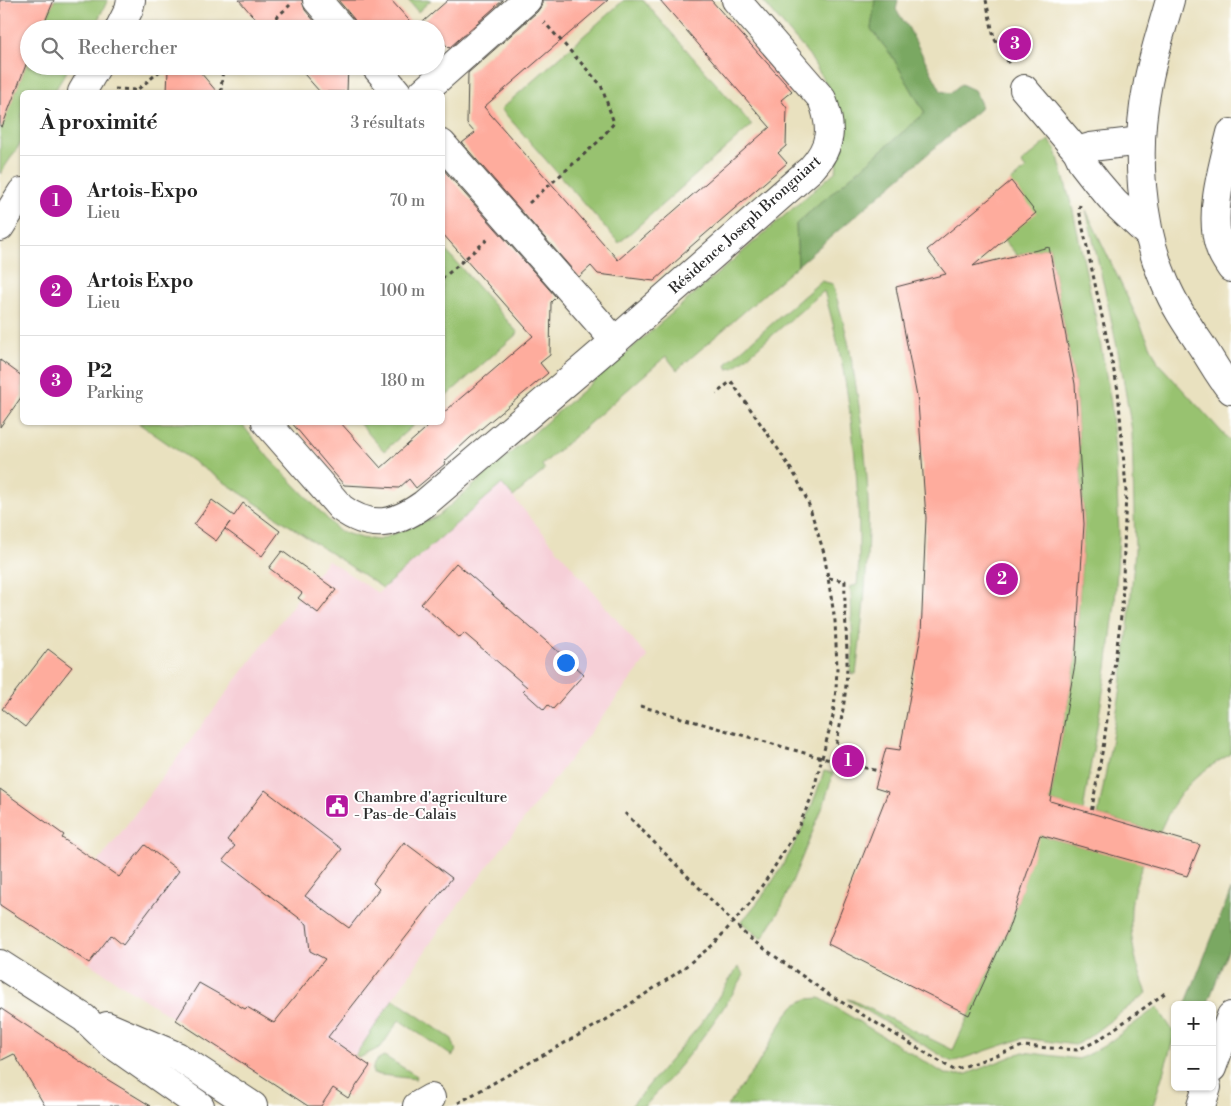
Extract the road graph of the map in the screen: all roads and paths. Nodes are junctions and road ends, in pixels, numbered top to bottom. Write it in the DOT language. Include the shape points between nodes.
graph roads {
  1 [pos="131,0"];
  2 [pos="296,0"];
  3 [pos="317,0"];
  4 [pos="736,0"];
  5 [pos="986,0"];
  6 [pos="1170,0"];
  7 [pos="526,1"];
  8 [pos="124,20"];
  9 [pos="274,20"];
  10 [pos="334,20"];
  11 [pos="445,73"];
  12 [pos="155,75"];
  13 [pos="222,75"];
  14 [pos="383,75"];
  15 [pos="442,75"];
  16 [pos="90,79"];
  17 [pos="1024,89"];
  18 [pos="137,90"];
  19 [pos="137,90"];
  20 [pos="221,90"];
  21 [pos="395,90"];
  22 [pos="425,90"];
  23 [pos="1231,133"];
  24 [pos="1141,141"];
  25 [pos="445,147"];
  26 [pos="1077,151"];
  27 [pos="1091,174"];
  28 [pos="20,195"];
  29 [pos="510,219"];
  30 [pos="0,227"];
  31 [pos="1150,235"];
  32 [pos="1231,268"];
  33 [pos="445,276"];
  34 [pos="615,341"];
  35 [pos="1200,343"];
  36 [pos="1231,370"];
  37 [pos="1231,390"];
  38 [pos="716,394"];
  39 [pos="269,425"];
  40 [pos="829,578"];
  41 [pos="640,706"];
  42 [pos="822,758"];
  43 [pos="833,760"];
  44 [pos="879,771"];
  45 [pos="625,813"];
  46 [pos="1091,813"];
  47 [pos="733,923"];
  48 [pos="0,964"];
  49 [pos="1168,991"];
  50 [pos="1231,1016"];
  51 [pos="84,1018"];
  52 [pos="1216,1057"];
  53 [pos="1205,1091"];
  54 [pos="432,1104"];
  55 [pos="200,1106"];
  56 [pos="253,1106"];
  57 [pos="1201,1106"];
  1 -- 8 [label="street"];
  2 -- 9 [label="path"];
  3 -- 10 [label="street"];
  4 -- 34 [label="street, Résidence Joseph Brongniart" via="822,99 827,112 828,140 823,154 811,169"];
  5 -- 17 [label="path" via="994,38"];
  6 -- 24 [label="street" via="1146,89"];
  7 -- 11 [label="street"];
  7 -- 29 [label="path" via="601,85 614,123 600,142"];
  12 -- 18 [label="path"];
  13 -- 20 [label="path"];
  14 -- 21 [label="street"];
  15 -- 22 [label="street"];
  16 -- 19 [label="path" via="107,89"];
  17 -- 26 [label="street"];
  23 -- 32 [label="street" via="1217,200 1216,229 1220,247"];
  24 -- 26 [label="street"];
  24 -- 31 [label="street"];
  25 -- 29 [label="street"];
  26 -- 27 [label="street"];
  27 -- 31 [label="street" via="1115,203"];
  27 -- 46 [label="path" via="1079,210 1118,390 1126,490 1122,609"];
  28 -- 30 [label="street"];
  29 -- 33 [label="path"];
  29 -- 34 [label="street"];
  31 -- 35 [label="street" via="1164,282"];
  34 -- 39 [label="street, Résidence Joseph Brongniart" via="424,504 400,519 386,522 361,520 341,508"];
  35 -- 36 [label="street"];
  35 -- 37 [label="street"];
  38 -- 40 [label="path" via="731,382 796,477 817,528"];
  40 -- 42 [label="path" via="837,675 833,716"];
  40 -- 43 [label="path" via="845,581 847,626 846,689"];
  41 -- 42 [label="path"];
  42 -- 43 [label="path"];
  42 -- 47 [label="path" via="812,796 797,830 750,903"];
  43 -- 44 [label="path"];
  45 -- 47 [label="path"];
  47 -- 49 [label="path" via="825,992 954,1070 1023,1046 1077,1050 1097,1042"];
  47 -- 54 [label="path" via="714,944 677,973 609,1018"];
  48 -- 51 [label="street"];
  50 -- 52 [label="street"];
  51 -- 55 [label="street" via="109,1042"];
  51 -- 56 [label="street" via="177,1056"];
  53 -- 57 [label="street"];
}
